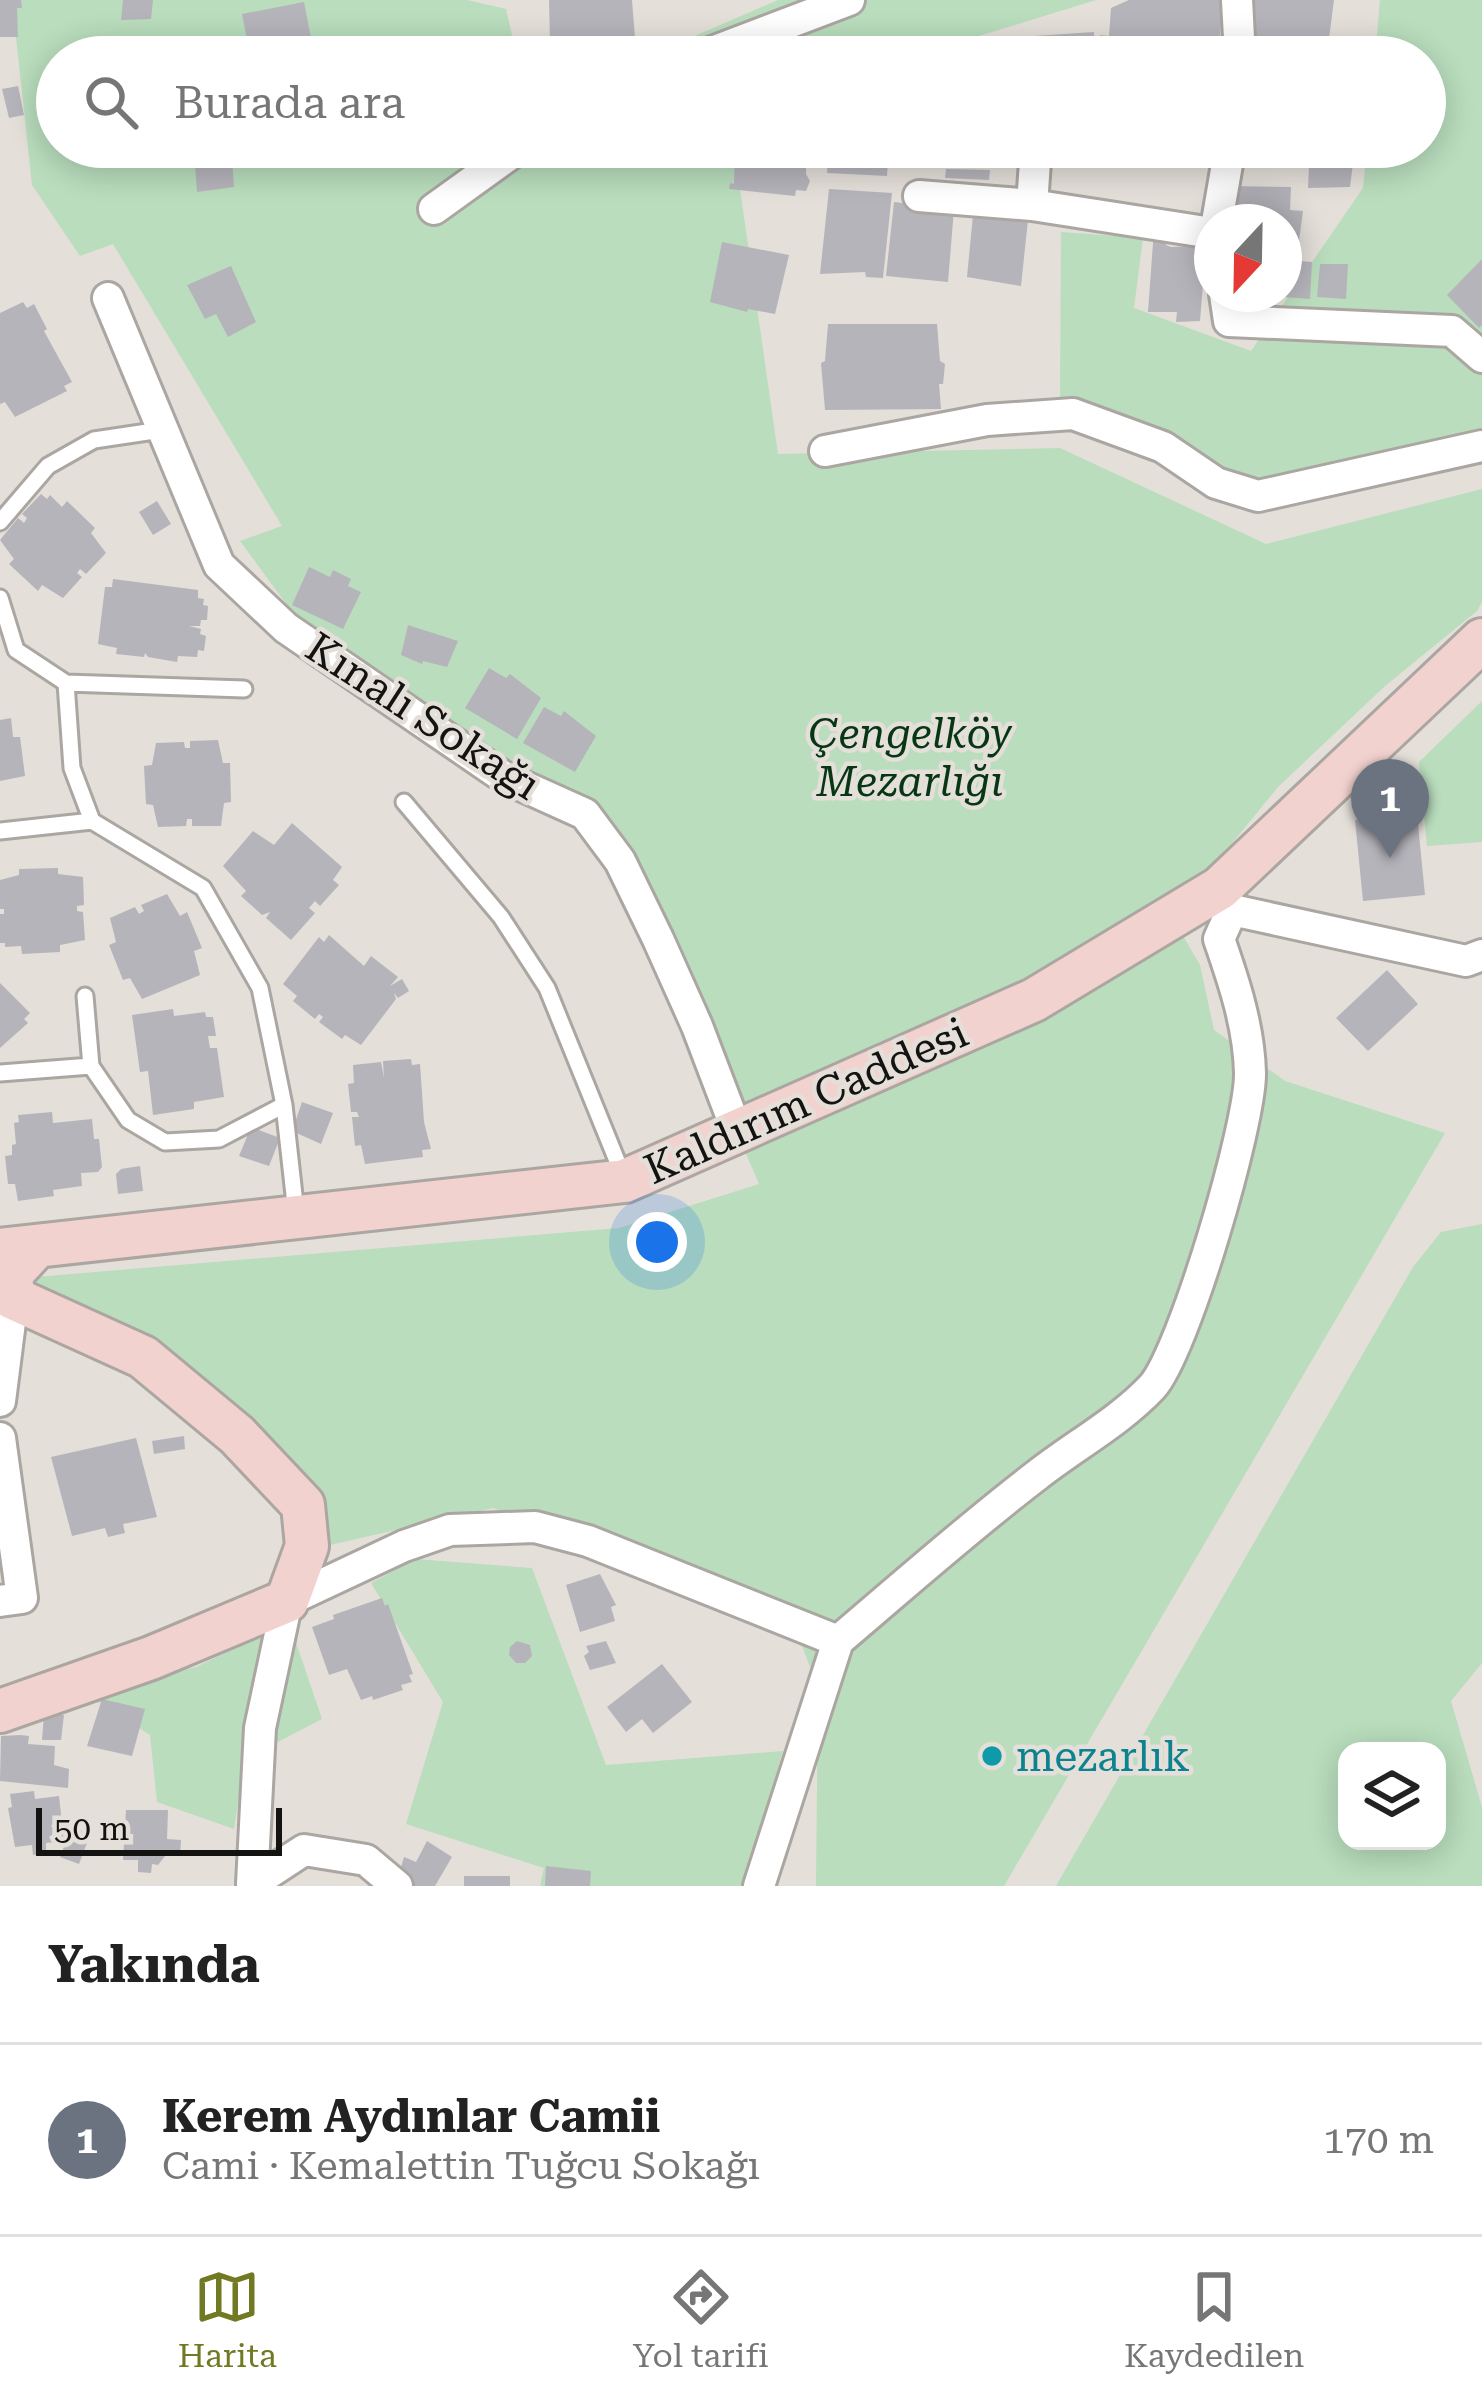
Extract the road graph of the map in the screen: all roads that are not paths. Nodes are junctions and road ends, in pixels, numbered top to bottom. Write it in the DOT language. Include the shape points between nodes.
graph roads {
  1 [pos="849,0"];
  2 [pos="1238,0"];
  3 [pos="754,36"];
  4 [pos="1239,36"];
  5 [pos="491,168"];
  6 [pos="1034,168"];
  7 [pos="1226,168"];
  8 [pos="919,196"];
  9 [pos="1220,204"];
  10 [pos="1031,205"];
  11 [pos="434,209"];
  12 [pos="1194,230"];
  13 [pos="108,298"];
  14 [pos="1228,312"];
  15 [pos="1482,357"];
  16 [pos="161,430"];
  17 [pos="1482,446"];
  18 [pos="824,451"];
  19 [pos="0,522"];
  20 [pos="0,598"];
  21 [pos="1482,640"];
  22 [pos="66,683"];
  23 [pos="244,688"];
  24 [pos="404,802"];
  25 [pos="92,821"];
  26 [pos="0,831"];
  27 [pos="1226,899"];
  28 [pos="1482,955"];
  29 [pos="85,996"];
  30 [pos="92,1066"];
  31 [pos="0,1073"];
  32 [pos="284,1105"];
  33 [pos="736,1132"];
  34 [pos="625,1181"];
  35 [pos="297,1216"];
  36 [pos="18,1248"];
  37 [pos="13,1298"];
  38 [pos="0,1401"];
  39 [pos="0,1438"];
  40 [pos="0,1601"];
  41 [pos="287,1601"];
  42 [pos="838,1640"];
  43 [pos="0,1711"];
  44 [pos="397,1886"];
  45 [pos="759,1886"];
  1 -- 3 [label="street"];
  2 -- 4 [label="street"];
  5 -- 11 [label="street"];
  6 -- 10 [label="street"];
  7 -- 9 [label="street"];
  8 -- 10 [label="street"];
  10 -- 12 [label="street"];
  13 -- 16 [label="street, Kınalı Sokağı"];
  14 -- 15 [label="street" via="1229,321 1452,331"];
  16 -- 19 [label="lane" via="94,440 48,466"];
  16 -- 33 [label="street, Kınalı Sokağı" via="219,565 286,628 505,778 585,814 620,861 658,939"];
  17 -- 18 [label="street" via="1258,496 1216,483 1163,446 1073,414 987,420"];
  20 -- 22 [label="lane" via="16,650"];
  21 -- 27 [label="street, Kaldırım Caddesi"];
  22 -- 23 [label="lane"];
  22 -- 25 [label="lane" via="72,768"];
  24 -- 34 [label="lane" via="501,917 548,988"];
  25 -- 26 [label="lane"];
  25 -- 32 [label="lane" via="203,888 260,988"];
  27 -- 28 [label="street" via="1466,961"];
  27 -- 33 [label="street, Kaldırım Caddesi" via="1034,1000"];
  27 -- 42 [label="street" via="1220,939 1251,1074 1241,1139 1156,1383"];
  29 -- 30 [label="lane"];
  30 -- 31 [label="lane"];
  30 -- 32 [label="lane" via="128,1120 165,1142 219,1139"];
  32 -- 35 [label="lane"];
  33 -- 34 [label="street, Kaldırım Caddesi"];
  34 -- 35 [label="street, Kaldırım Caddesi"];
  35 -- 36 [label="street, Kaldırım Caddesi"];
  36 -- 37 [label="street"];
  37 -- 38 [label="street"];
  37 -- 41 [label="street" via="142,1357 237,1435 303,1505 307,1546"];
  39 -- 40 [label="street" via="22,1598"];
  41 -- 42 [label="street" via="450,1530 535,1527 588,1540"];
  41 -- 43 [label="street"];
  41 -- 44 [label="street" via="260,1728 252,1884 304,1850 366,1860"];
  42 -- 45 [label="street"];
}
